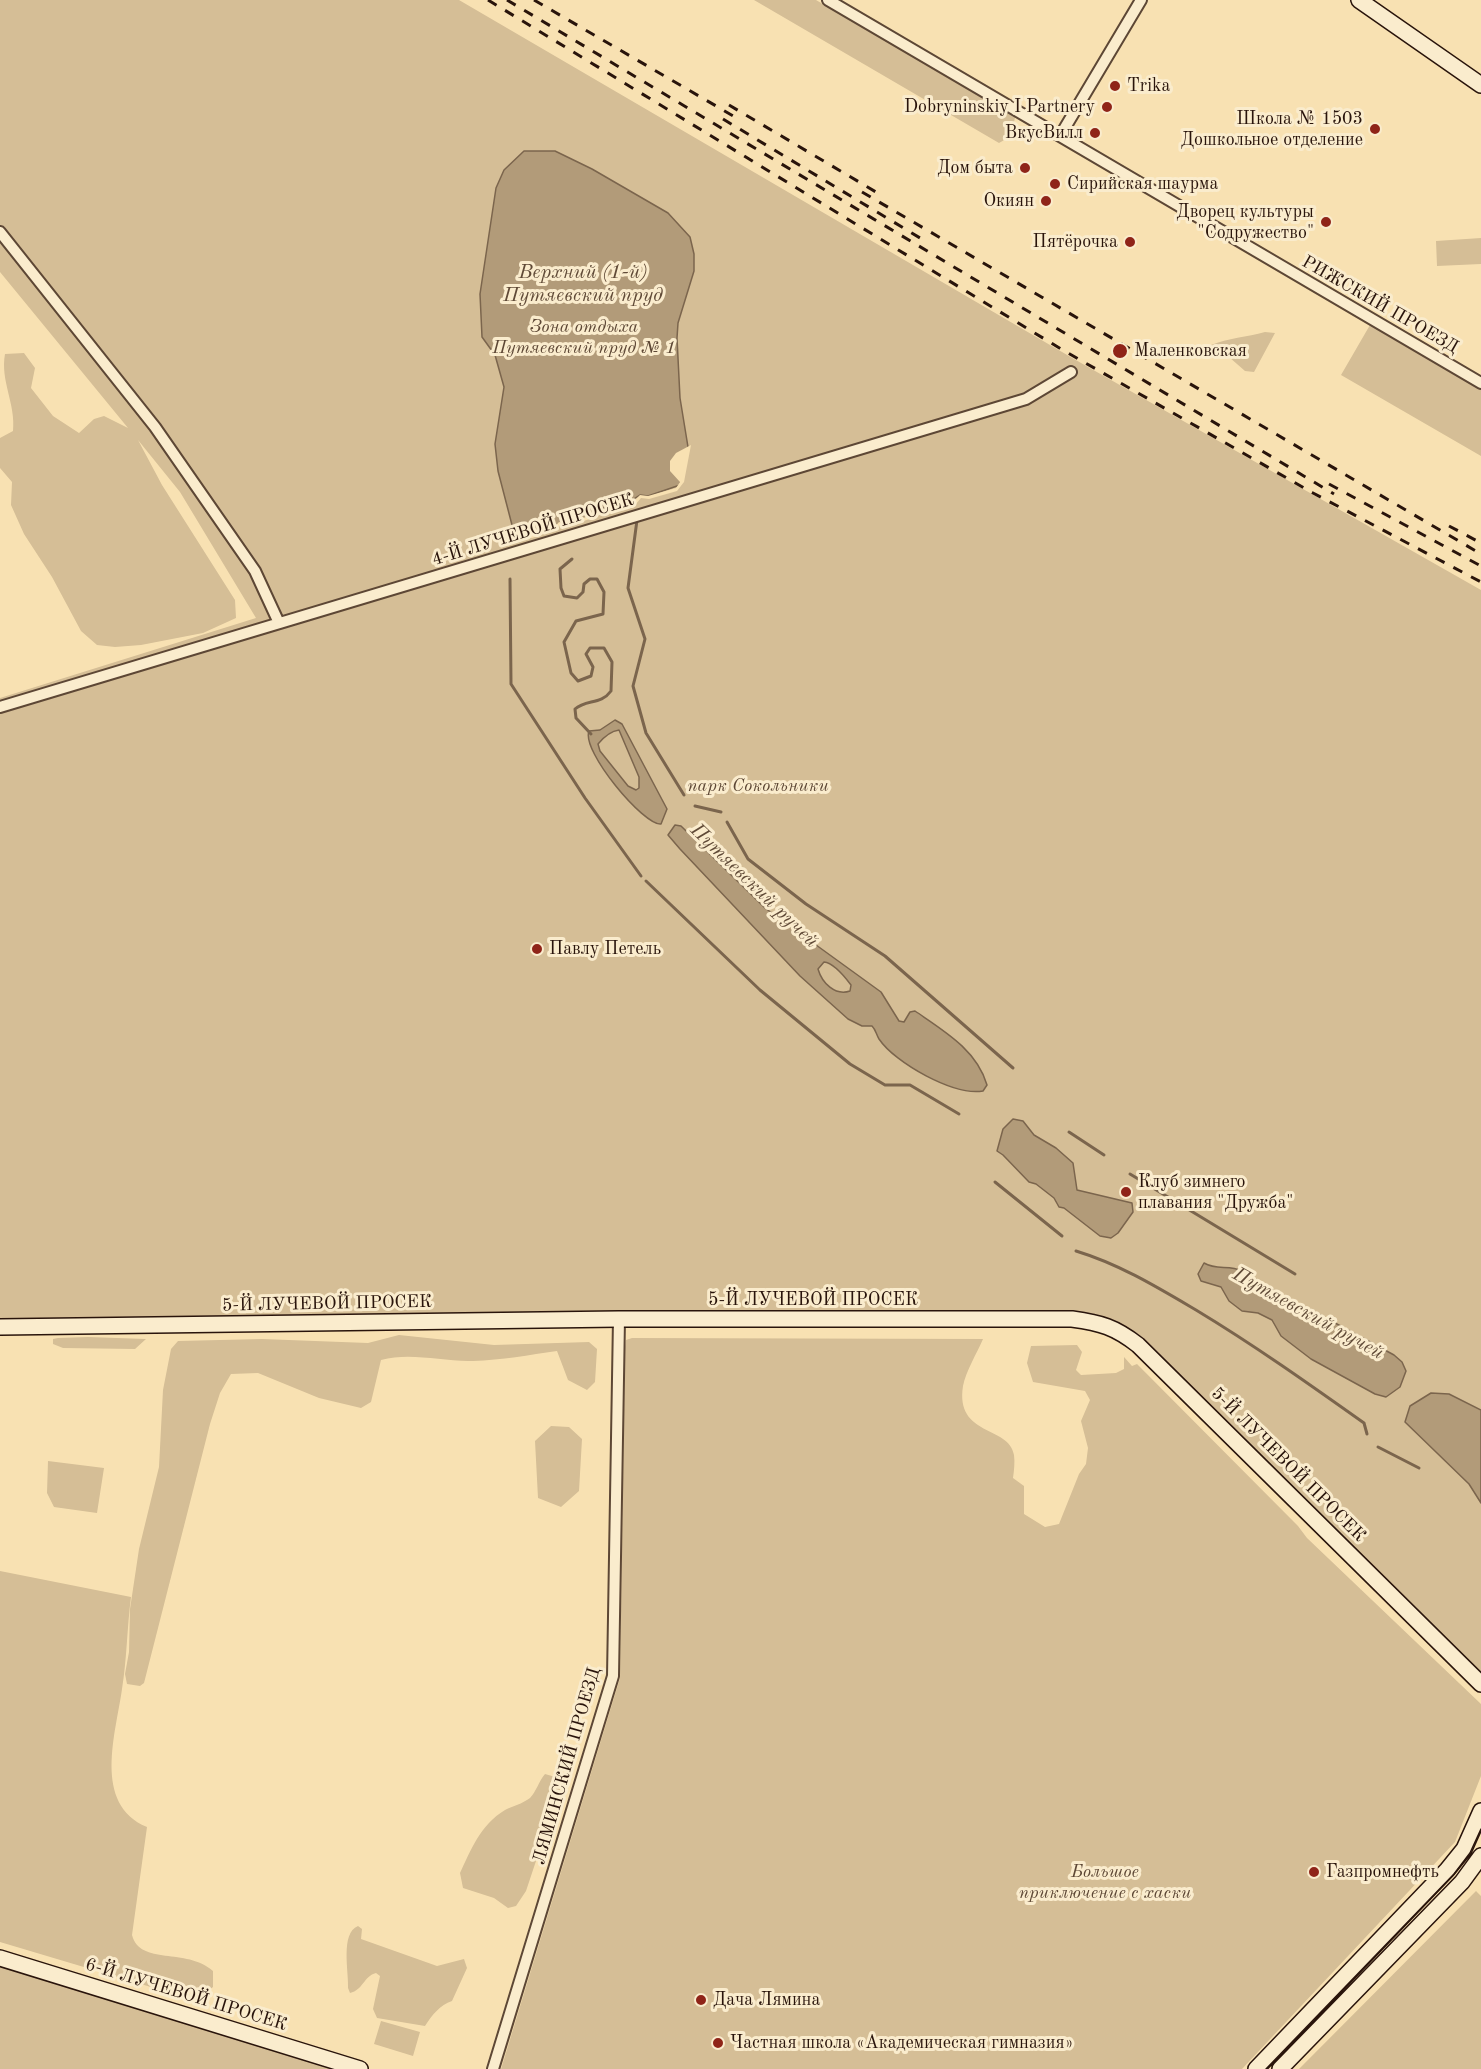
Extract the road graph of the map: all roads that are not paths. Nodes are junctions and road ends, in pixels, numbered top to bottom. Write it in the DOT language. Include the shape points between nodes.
graph roads {
  1 [pos="828,0"];
  2 [pos="1141,0"];
  3 [pos="1359,0"];
  4 [pos="1481,85"];
  5 [pos="1060,135"];
  6 [pos="0,232"];
  7 [pos="1071,372"];
  8 [pos="1481,383"];
  9 [pos="279,623"];
  10 [pos="0,707"];
  11 [pos="619,1319"];
  12 [pos="0,1327"];
  13 [pos="1481,1684"];
  14 [pos="1481,1811"];
  15 [pos="1481,1856"];
  16 [pos="0,1959"];
  17 [pos="360,2069"];
  18 [pos="493,2069"];
  19 [pos="1256,2069"];
  20 [pos="1280,2069"];
  1 -- 5 [label="street, РИЖСКИЙ ПРОЕЗД"];
  2 -- 5 [label="street"];
  3 -- 4 [label="street"];
  5 -- 8 [label="street, РИЖСКИЙ ПРОЕЗД"];
  6 -- 9 [label="street" via="155,428 255,571"];
  7 -- 9 [label="street, 4-Й ЛУЧЕВОЙ ПРОСЕК" via="1026,399"];
  9 -- 10 [label="street, 4-Й ЛУЧЕВОЙ ПРОСЕК"];
  11 -- 12 [label="street, 5-Й ЛУЧЕВОЙ ПРОСЕК"];
  11 -- 13 [label="street, 5-Й ЛУЧЕВОЙ ПРОСЕК" via="1072,1319 1118,1330 1138,1345"];
  11 -- 18 [label="street, ЛЯМИНСКИЙ ПРОЕЗД" via="613,1676"];
  14 -- 19 [label="street" via="1464,1849 1447,1870"];
  15 -- 20 [label="street" via="1462,1882"];
  16 -- 17 [label="street, 6-Й ЛУЧЕВОЙ ПРОСЕК"];
}
